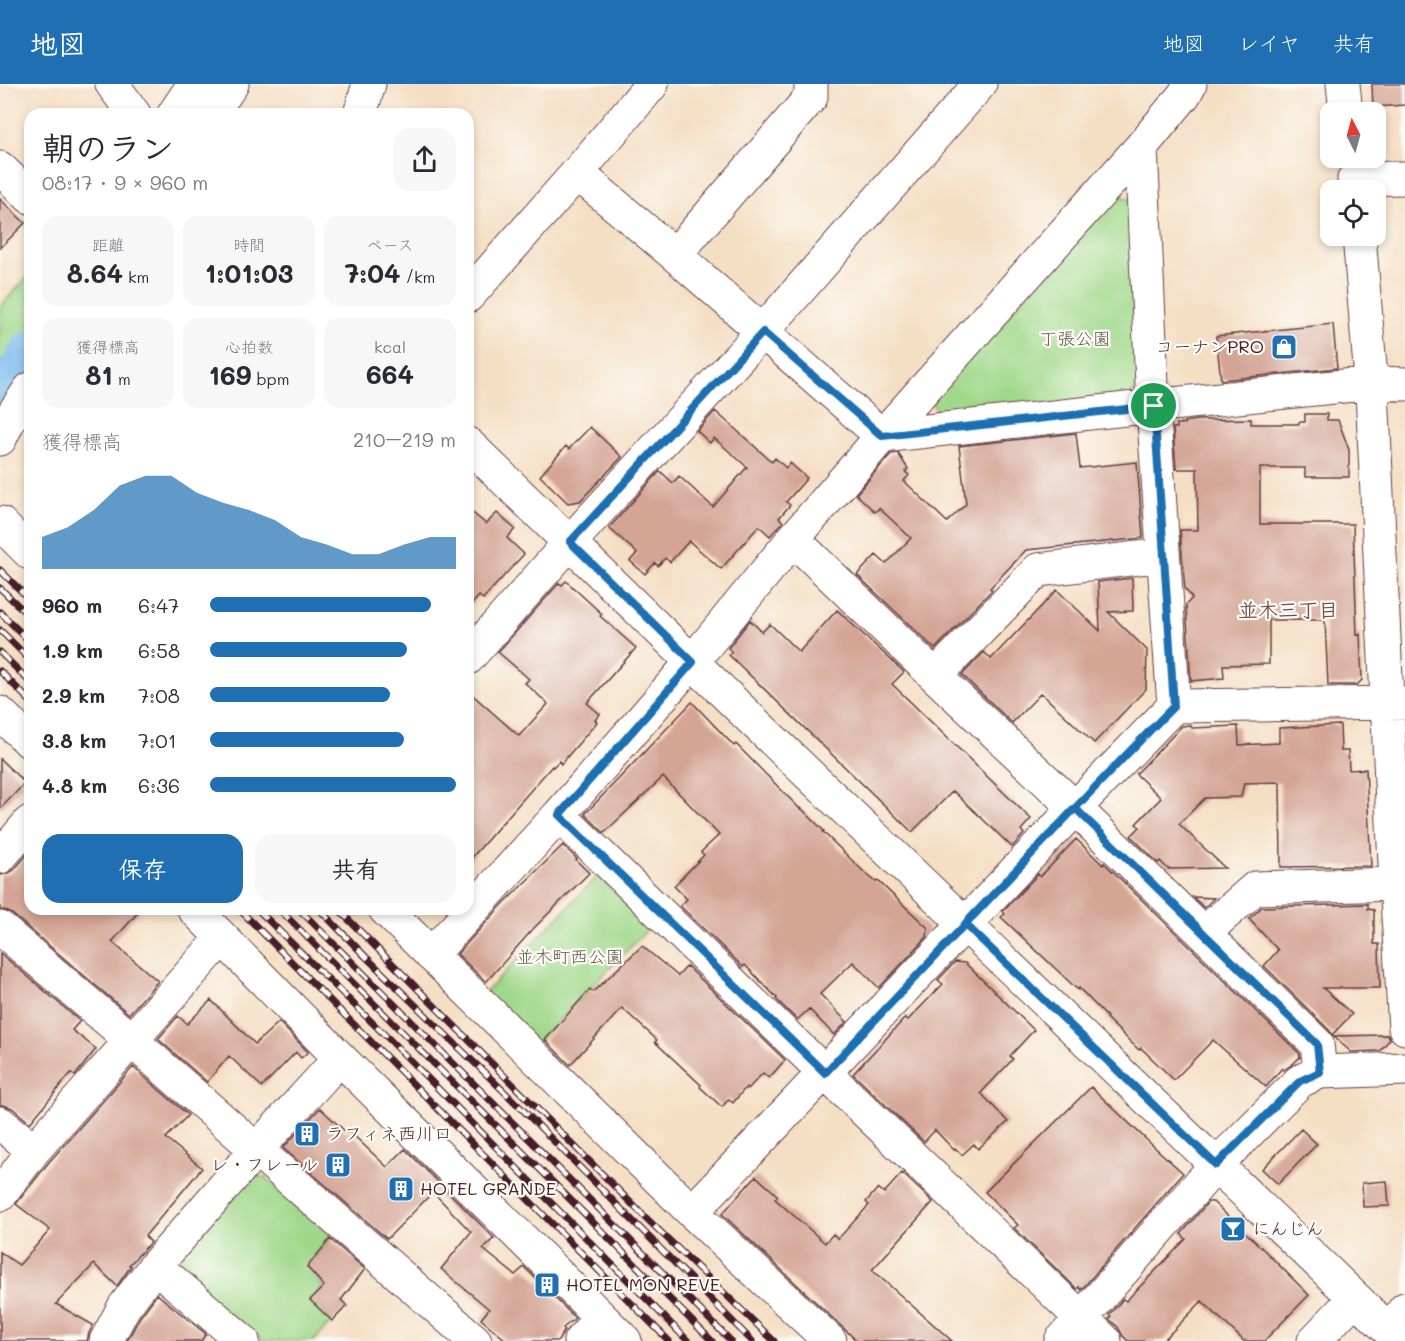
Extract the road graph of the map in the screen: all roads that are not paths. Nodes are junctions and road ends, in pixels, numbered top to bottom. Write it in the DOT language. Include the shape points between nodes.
graph roads {
  1 [pos="112,84"];
  2 [pos="194,84"];
  3 [pos="232,84"];
  4 [pos="369,84"];
  5 [pos="652,84"];
  6 [pos="811,84"];
  7 [pos="980,84"];
  8 [pos="1190,84"];
  9 [pos="1343,84"];
  10 [pos="1345,102"];
  11 [pos="130,108"];
  12 [pos="178,108"];
  13 [pos="215,108"];
  14 [pos="362,108"];
  15 [pos="1141,147"];
  16 [pos="0,168"];
  17 [pos="577,173"];
  18 [pos="1353,176"];
  19 [pos="1405,178"];
  20 [pos="24,190"];
  21 [pos="1360,246"];
  22 [pos="675,255"];
  23 [pos="474,284"];
  24 [pos="763,332"];
  25 [pos="1372,383"];
  26 [pos="1405,384"];
  27 [pos="24,398"];
  28 [pos="1154,406"];
  29 [pos="882,436"];
  30 [pos="0,439"];
  31 [pos="474,450"];
  32 [pos="0,523"];
  33 [pos="793,539"];
  34 [pos="570,542"];
  35 [pos="24,547"];
  36 [pos="1163,555"];
  37 [pos="474,651"];
  38 [pos="693,662"];
  39 [pos="935,676"];
  40 [pos="1397,703"];
  41 [pos="1174,706"];
  42 [pos="0,712"];
  43 [pos="24,736"];
  44 [pos="1075,808"];
  45 [pos="559,815"];
  46 [pos="24,829"];
  47 [pos="0,858"];
  48 [pos="1396,884"];
  49 [pos="474,908"];
  50 [pos="200,915"];
  51 [pos="391,915"];
  52 [pos="468,915"];
  53 [pos="965,924"];
  54 [pos="0,928"];
  55 [pos="1204,933"];
  56 [pos="222,938"];
  57 [pos="431,955"];
  58 [pos="1405,1028"];
  59 [pos="131,1040"];
  60 [pos="340,1058"];
  61 [pos="1405,1069"];
  62 [pos="1320,1072"];
  63 [pos="825,1073"];
  64 [pos="0,1123"];
  65 [pos="34,1149"];
  66 [pos="256,1150"];
  67 [pos="1216,1165"];
  68 [pos="0,1195"];
  69 [pos="692,1212"];
  70 [pos="155,1266"];
  71 [pos="1355,1298"];
  72 [pos="1398,1327"];
  73 [pos="590,1329"];
  74 [pos="1071,1330"];
  75 [pos="106,1341"];
  76 [pos="243,1341"];
  77 [pos="475,1341"];
  78 [pos="625,1341"];
  79 [pos="830,1341"];
  80 [pos="1105,1341"];
  81 [pos="1314,1341"];
  1 -- 11 [label="street"];
  2 -- 12 [label="street"];
  3 -- 13 [label="street"];
  4 -- 14 [label="street"];
  5 -- 17 [label="street"];
  6 -- 22 [label="street" via="811,97"];
  7 -- 24 [label="street"];
  8 -- 15 [label="street"];
  9 -- 10 [label="street"];
  15 -- 28 [label="street"];
  15 -- 29 [label="street"];
  16 -- 20 [label="street"];
  17 -- 22 [label="street"];
  17 -- 23 [label="street"];
  18 -- 19 [label="street"];
  21 -- 25 [label="street"];
  22 -- 24 [label="street"];
  24 -- 29 [label="street"];
  24 -- 34 [label="street"];
  25 -- 26 [label="street"];
  25 -- 28 [label="street"];
  25 -- 40 [label="street"];
  27 -- 30 [label="street"];
  28 -- 29 [label="street"];
  28 -- 36 [label="street"];
  29 -- 33 [label="street"];
  31 -- 34 [label="street"];
  32 -- 35 [label="street"];
  33 -- 38 [label="street"];
  33 -- 39 [label="street"];
  34 -- 37 [label="street"];
  34 -- 38 [label="street"];
  36 -- 39 [label="street" via="1038,570"];
  36 -- 41 [label="street"];
  38 -- 45 [label="street"];
  38 -- 53 [label="street"];
  39 -- 44 [label="street"];
  40 -- 41 [label="street"];
  40 -- 48 [label="street"];
  41 -- 44 [label="street"];
  42 -- 43 [label="street"];
  44 -- 53 [label="street"];
  44 -- 55 [label="street"];
  45 -- 49 [label="street"];
  45 -- 63 [label="street"];
  46 -- 47 [label="street"];
  48 -- 55 [label="street" via="1255,888"];
  48 -- 58 [label="street"];
  50 -- 56 [label="street"];
  51 -- 57 [label="street"];
  52 -- 57 [label="street"];
  53 -- 63 [label="street"];
  53 -- 67 [label="street"];
  54 -- 59 [label="street"];
  55 -- 62 [label="street" via="1317,1044"];
  56 -- 59 [label="street"];
  56 -- 60 [label="street"];
  57 -- 69 [label="street"];
  59 -- 65 [label="street"];
  59 -- 66 [label="street"];
  60 -- 66 [label="street"];
  60 -- 73 [label="street"];
  61 -- 62 [label="street"];
  62 -- 67 [label="street" via="1300,1081"];
  63 -- 69 [label="street"];
  63 -- 74 [label="street"];
  64 -- 65 [label="street"];
  65 -- 68 [label="street"];
  66 -- 70 [label="street"];
  66 -- 77 [label="street"];
  67 -- 71 [label="street"];
  67 -- 74 [label="street"];
  69 -- 79 [label="street"];
  70 -- 75 [label="street" via="124,1307"];
  70 -- 76 [label="street"];
  71 -- 72 [label="street"];
  71 -- 81 [label="street"];
  73 -- 78 [label="street"];
  74 -- 80 [label="street"];
}
